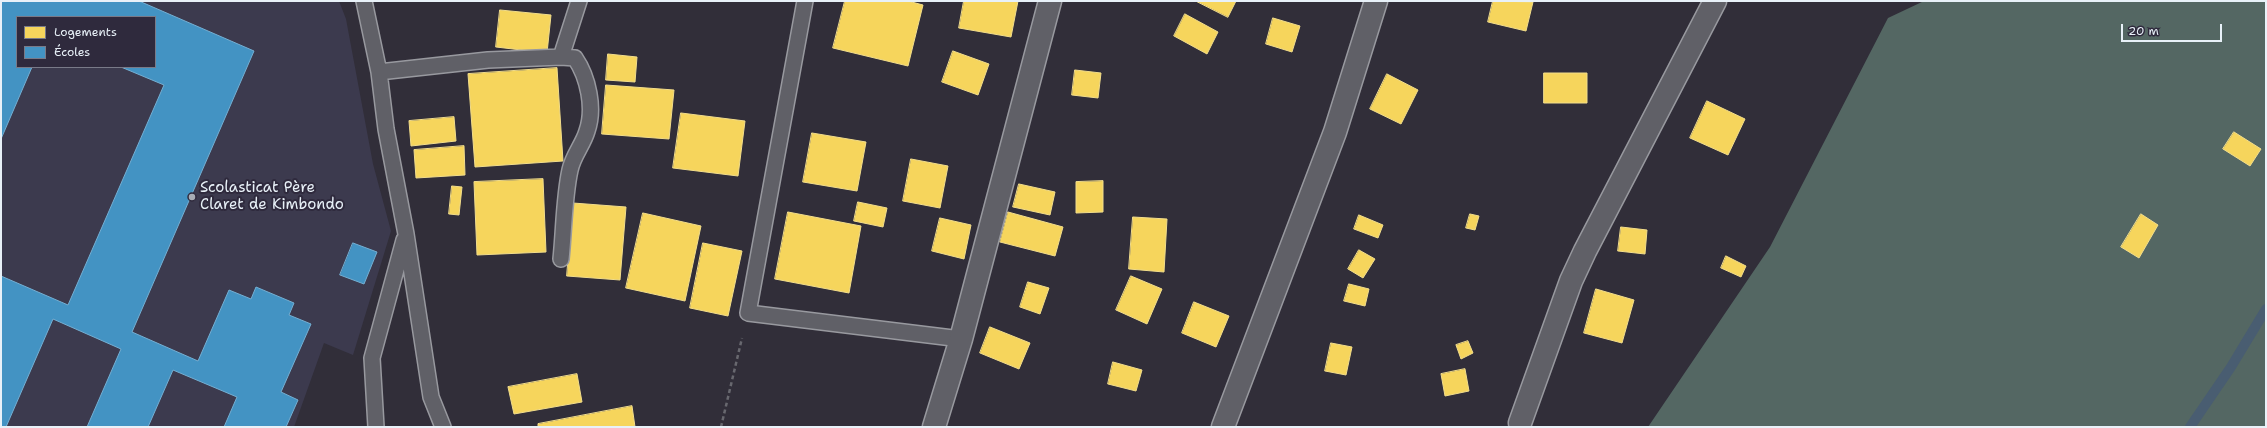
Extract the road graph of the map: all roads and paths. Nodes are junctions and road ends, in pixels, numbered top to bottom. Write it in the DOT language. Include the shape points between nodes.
graph roads {
  1 [pos="364,1"];
  2 [pos="579,1"];
  3 [pos="805,1"];
  4 [pos="1050,1"];
  5 [pos="1376,1"];
  6 [pos="1715,1"];
  7 [pos="561,57"];
  8 [pos="379,72"];
  9 [pos="406,234"];
  10 [pos="561,259"];
  11 [pos="748,313"];
  12 [pos="962,339"];
  13 [pos="1520,423"];
  14 [pos="376,427"];
  15 [pos="443,427"];
  16 [pos="721,427"];
  17 [pos="934,427"];
  18 [pos="1223,427"];
  1 -- 8 [label="lane"];
  2 -- 7 [label="lane"];
  3 -- 11 [label="lane"];
  4 -- 12 [label="street"];
  5 -- 18 [label="street" via="1335,132"];
  6 -- 13 [label="street" via="1571,281"];
  7 -- 8 [label="lane" via="488,60"];
  7 -- 10 [label="lane" via="575,58 585,72 592,112 587,132 575,153 570,171"];
  8 -- 9 [label="lane" via="386,129"];
  9 -- 14 [label="lane" via="372,358"];
  9 -- 15 [label="lane" via="431,397"];
  11 -- 12 [label="lane"];
  11 -- 16 [label="path"];
  12 -- 17 [label="street"];
}
